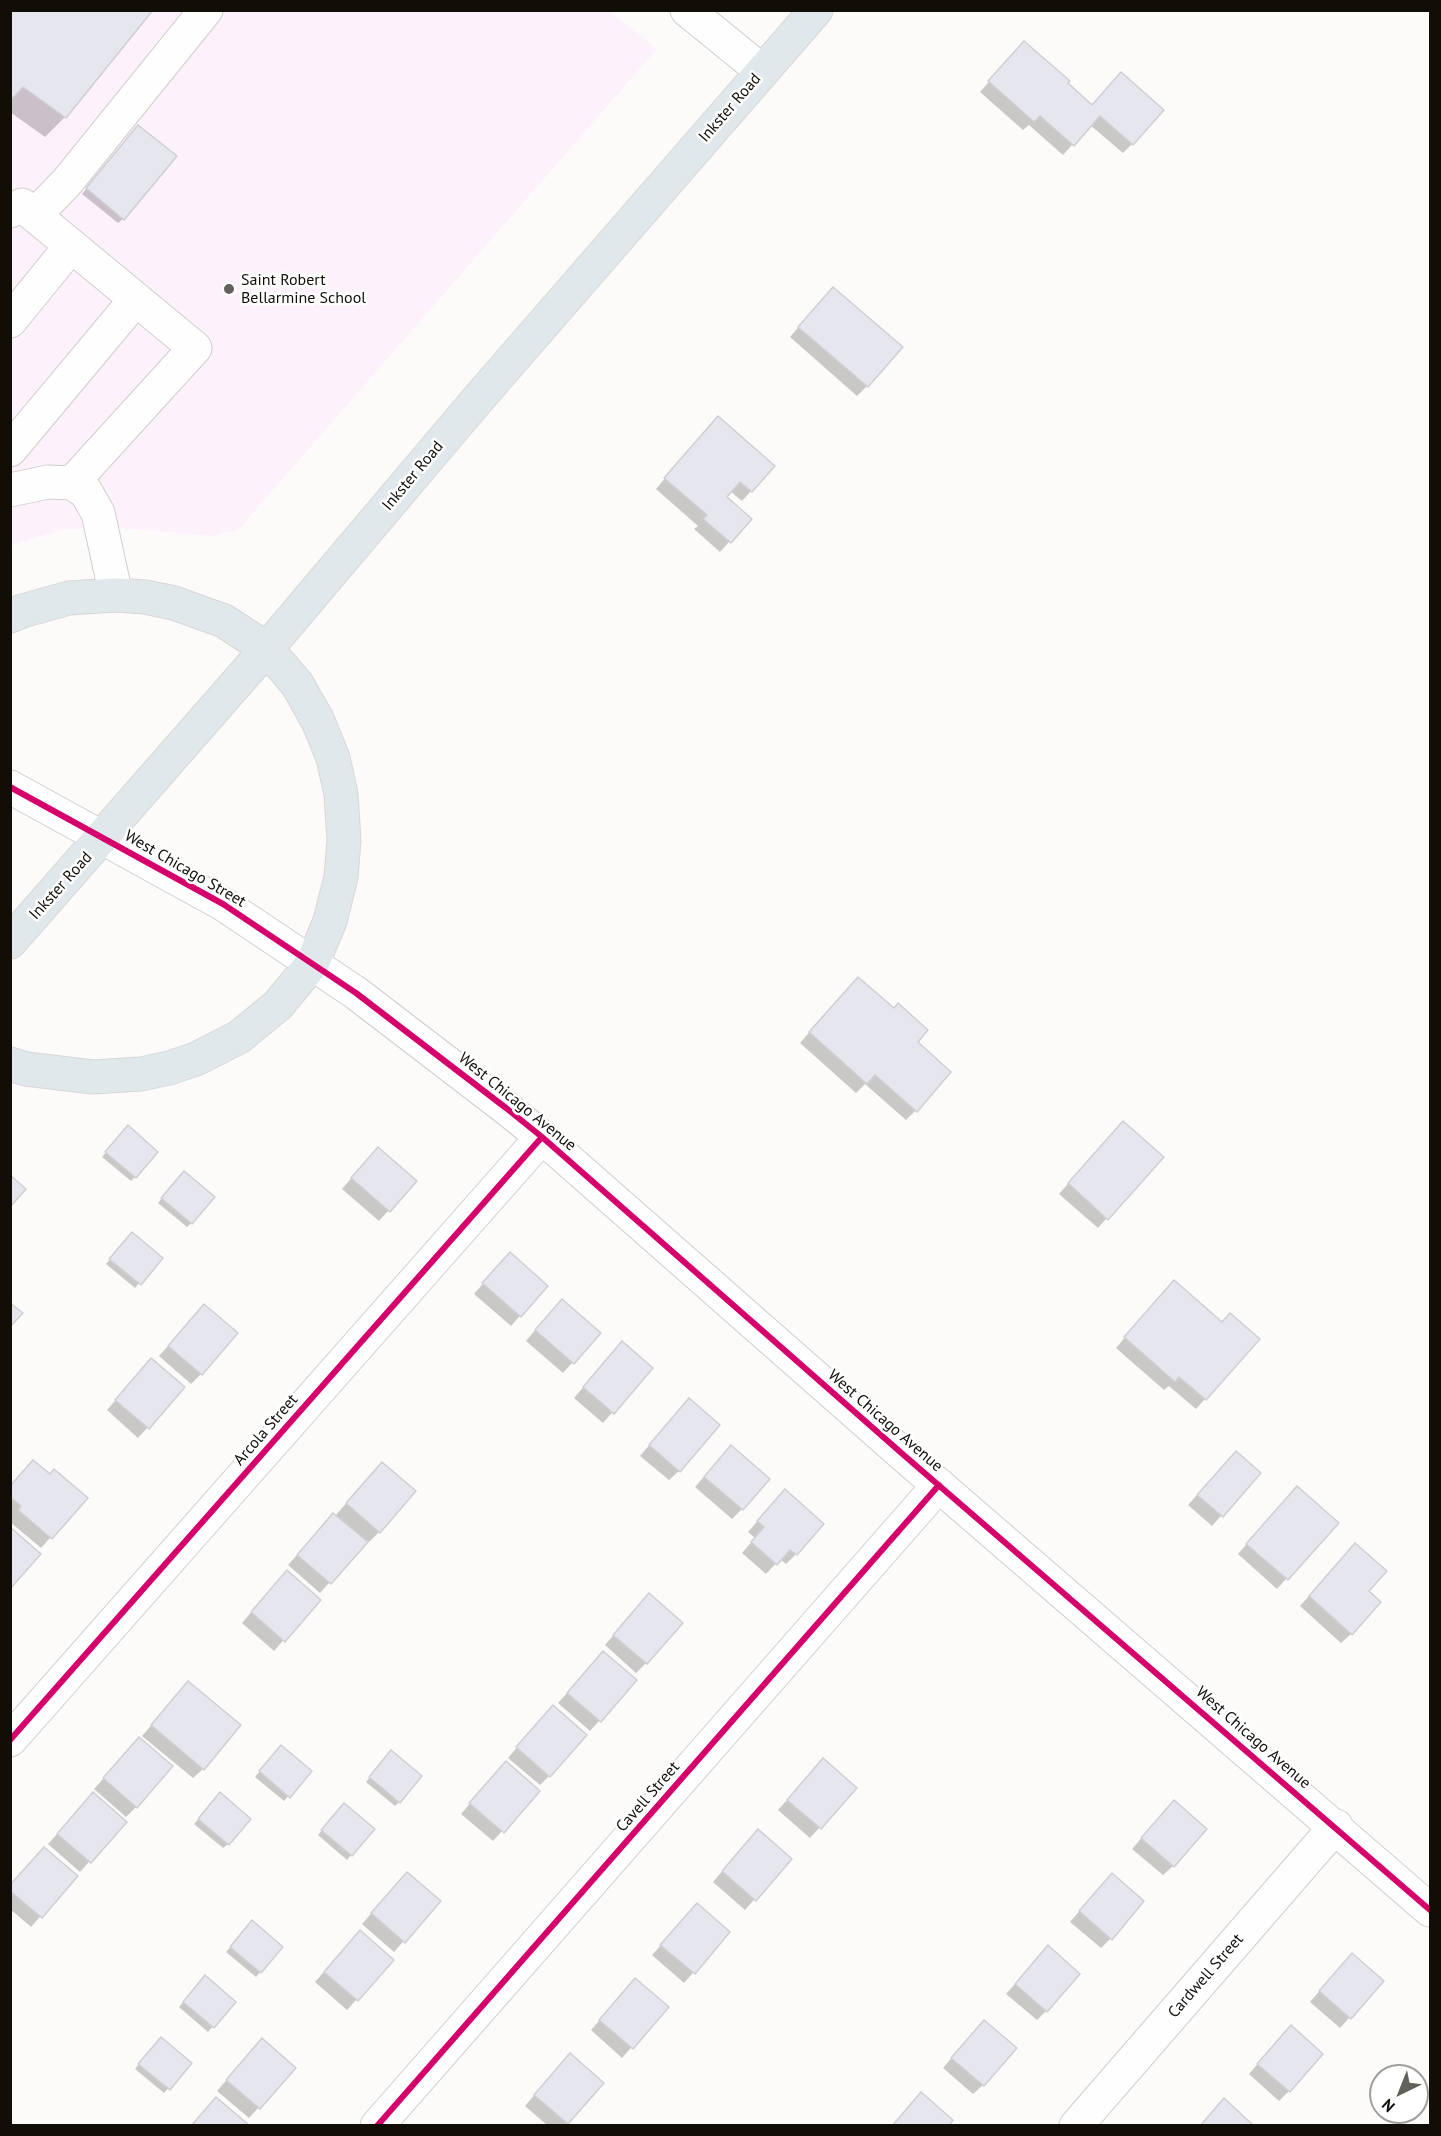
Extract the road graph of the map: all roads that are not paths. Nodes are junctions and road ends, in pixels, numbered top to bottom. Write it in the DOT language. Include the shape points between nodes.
graph roads {
  1 [pos="206,10"];
  2 [pos="687,10"];
  3 [pos="816,10"];
  4 [pos="762,71"];
  5 [pos="23,213"];
  6 [pos="71,246"];
  7 [pos="136,299"];
  8 [pos="10,321"];
  9 [pos="10,450"];
  10 [pos="72,483"];
  11 [pos="10,490"];
  12 [pos="116,595"];
  13 [pos="10,616"];
  14 [pos="267,649"];
  15 [pos="10,787"];
  16 [pos="103,838"];
  17 [pos="10,942"];
  18 [pos="312,964"];
  19 [pos="10,1064"];
  20 [pos="542,1137"];
  21 [pos="939,1485"];
  22 [pos="10,1740"];
  23 [pos="1336,1826"];
  24 [pos="1431,1910"];
  25 [pos="377,2126"];
  26 [pos="1076,2126"];
  1 -- 5 [label="street" via="66,182"];
  2 -- 4 [label="street"];
  3 -- 4 [label="main road, Inkster Road"];
  4 -- 14 [label="main road, Inkster Road"];
  5 -- 6 [label="street"];
  6 -- 7 [label="street"];
  6 -- 8 [label="street"];
  7 -- 9 [label="street"];
  7 -- 10 [label="street" via="195,348"];
  10 -- 11 [label="street" via="48,482"];
  10 -- 12 [label="street" via="86,492 98,513"];
  12 -- 13 [label="main road" via="69,598"];
  12 -- 14 [label="main road" via="174,603 224,621"];
  14 -- 16 [label="main road, Inkster Road"];
  14 -- 18 [label="main road" via="297,684 315,715 333,758 341,794 341,877 330,921"];
  15 -- 16 [label="street, West Chicago Street"];
  16 -- 17 [label="main road, Inkster Road"];
  16 -- 18 [label="street, West Chicago Street" via="222,904"];
  18 -- 19 [label="main road" via="278,1005 239,1037 169,1068 93,1077"];
  18 -- 20 [label="street, West Chicago Avenue" via="356,993"];
  20 -- 21 [label="street, West Chicago Avenue"];
  20 -- 22 [label="street, Arcola Street"];
  21 -- 23 [label="street, West Chicago Avenue"];
  21 -- 25 [label="street, Cavell Street"];
  23 -- 24 [label="street, West Chicago Avenue"];
  23 -- 26 [label="street, Cardwell Street"];
}
